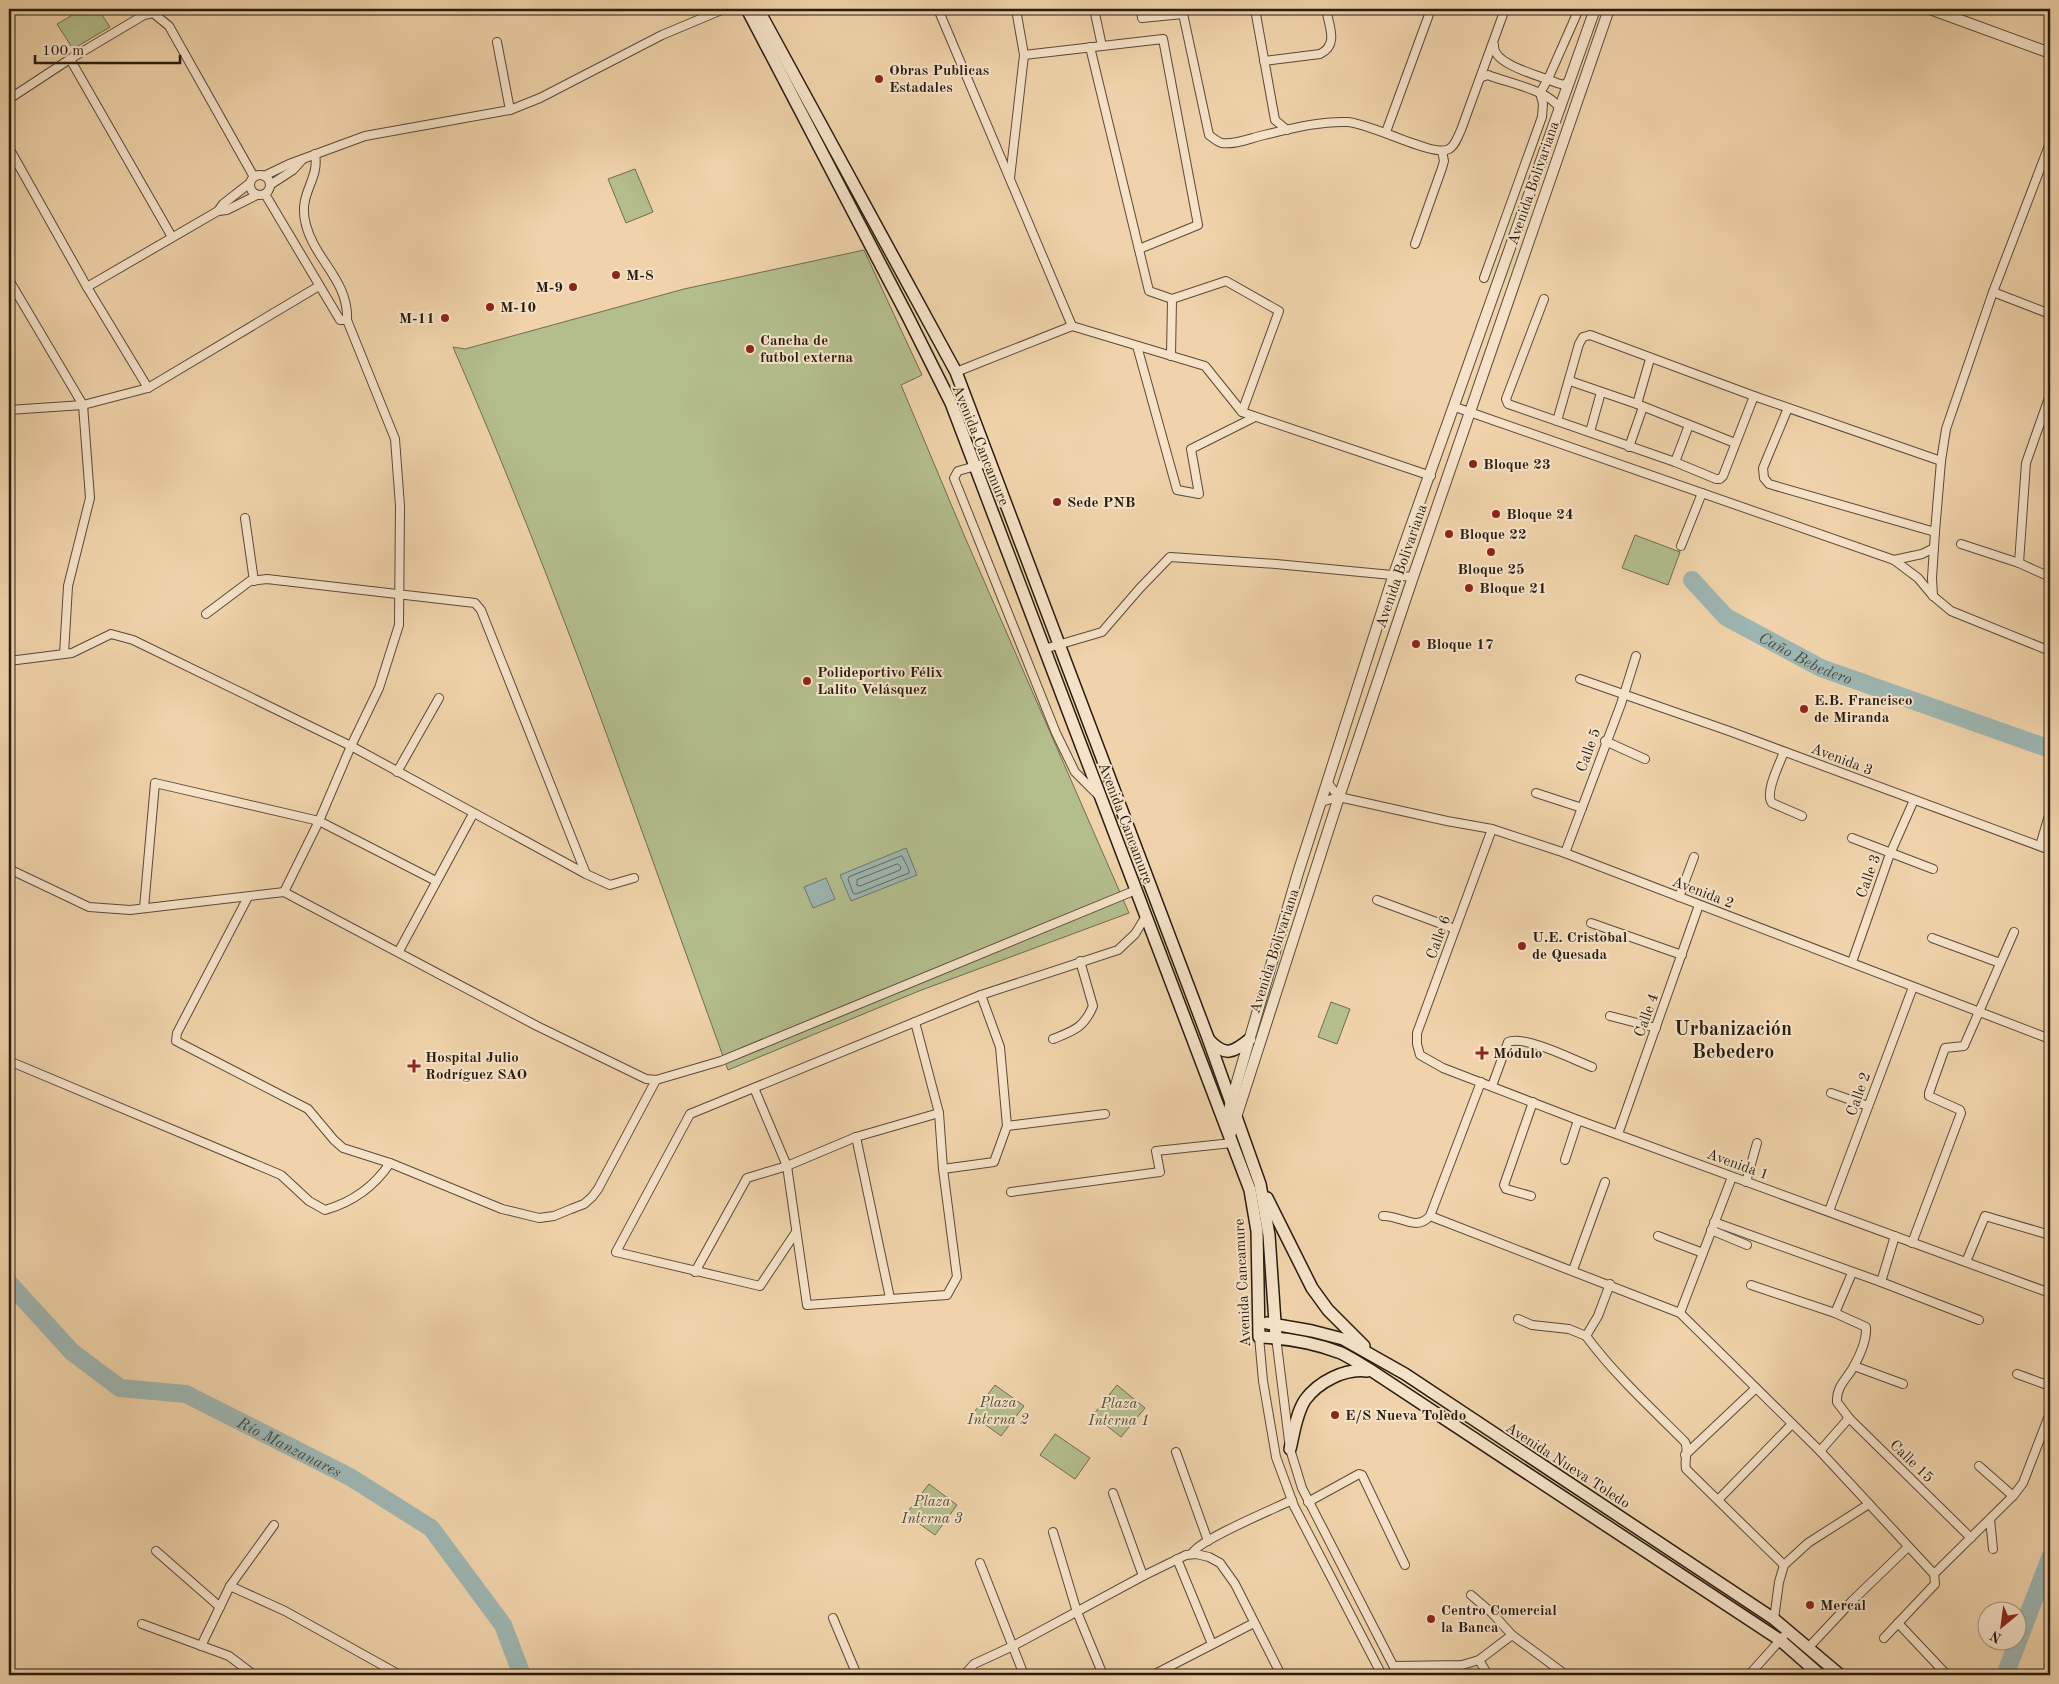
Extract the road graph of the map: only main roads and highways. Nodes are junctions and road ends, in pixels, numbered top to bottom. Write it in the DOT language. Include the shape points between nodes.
graph roads {
  1 [pos="747,9"];
  2 [pos="758,9"];
  3 [pos="1208,1038"];
  4 [pos="1250,1039"];
  5 [pos="1260,1184"];
  6 [pos="1259,1322"];
  7 [pos="1274,1324"];
  8 [pos="1259,1337"];
  9 [pos="1276,1338"];
  10 [pos="1372,1354"];
  11 [pos="1372,1371"];
  12 [pos="1290,1449"];
  13 [pos="1820,1675"];
  14 [pos="1840,1675"];
  1 -- 6 [label="main road, Avenida Cancamure" via="951,403 1250,1190 1257,1231"];
  2 -- 3 [label="main road, Avenida Cancamure" via="956,372"];
  3 -- 4 [label="main road" via="1229,1052"];
  3 -- 5 [label="main road, Avenida Cancamure"];
  5 -- 7 [label="main road, Avenida Cancamure" via="1269,1235"];
  5 -- 10 [label="main road" via="1312,1288 1328,1310"];
  6 -- 7 [label="main road, Avenida Nueva Toledo"];
  6 -- 8 [label="main road, Avenida Cancamure"];
  7 -- 9 [label="main road, Avenida Cancamure"];
  7 -- 10 [label="main road, Avenida Nueva Toledo" via="1343,1339"];
  8 -- 9 [label="main road, Avenida Nueva Toledo"];
  9 -- 11 [label="main road, Avenida Nueva Toledo" via="1341,1354"];
  10 -- 14 [label="main road, Avenida Nueva Toledo" via="1774,1619"];
  11 -- 12 [label="main road" via="1356,1369 1338,1375 1314,1391 1305,1400 1298,1416"];
  11 -- 13 [label="main road, Avenida Nueva Toledo" via="1780,1640"];
}
